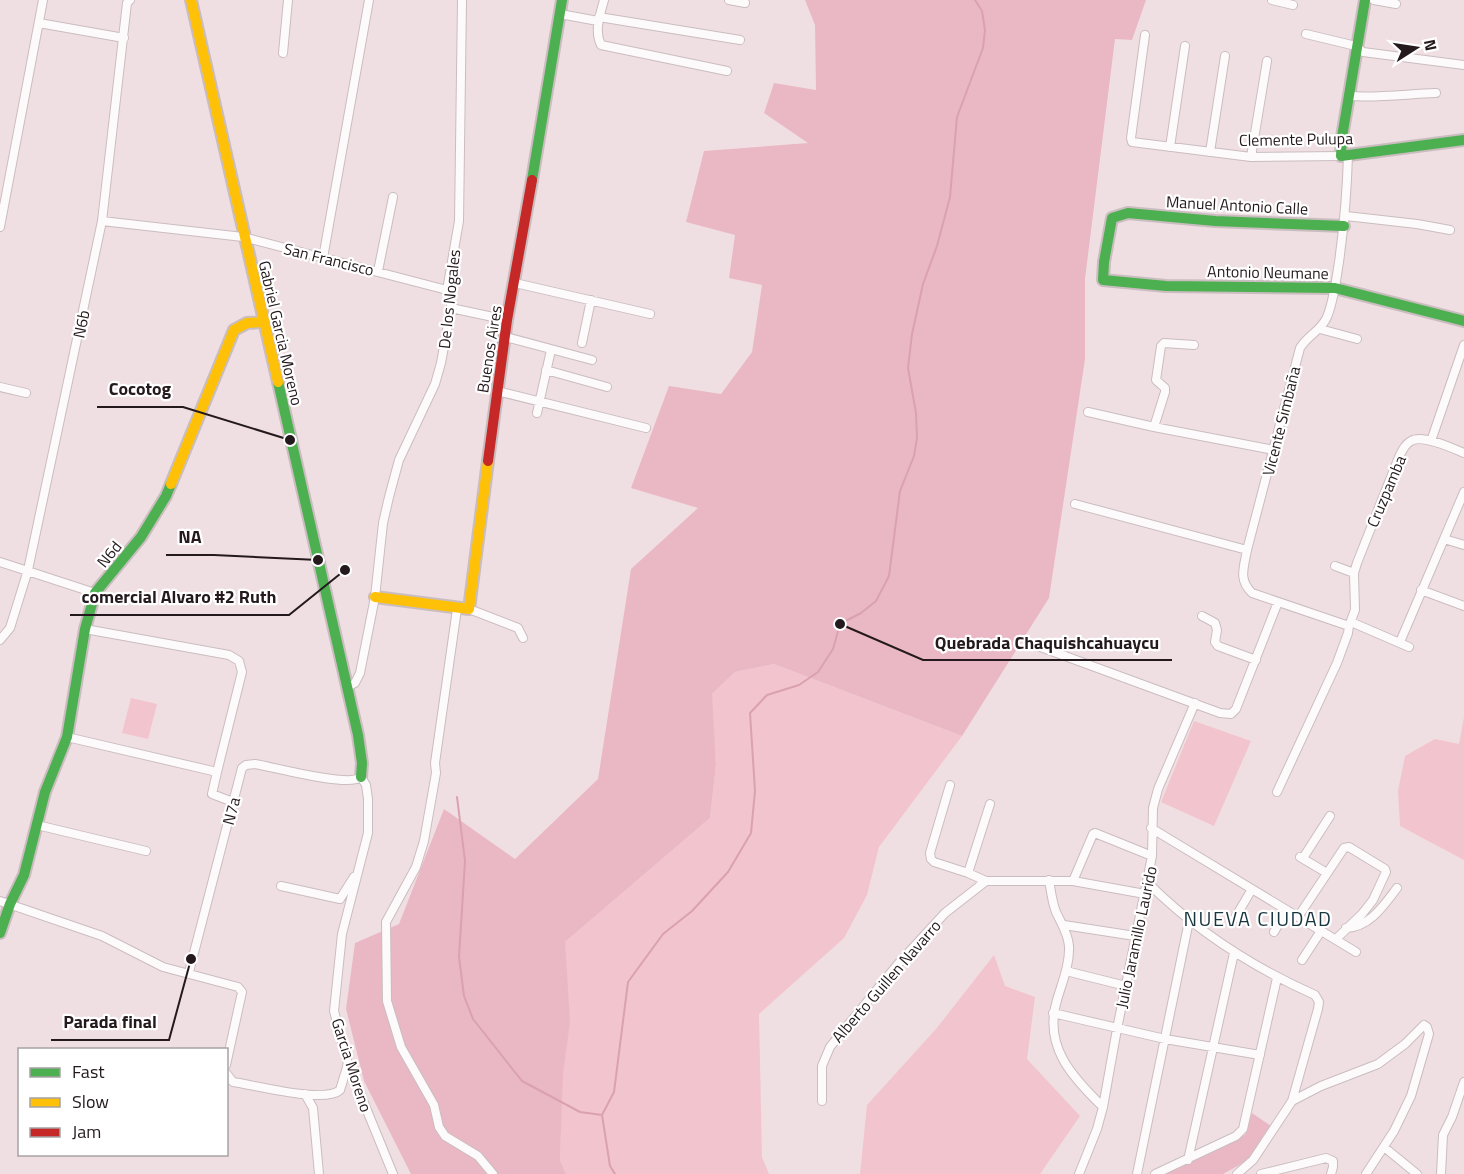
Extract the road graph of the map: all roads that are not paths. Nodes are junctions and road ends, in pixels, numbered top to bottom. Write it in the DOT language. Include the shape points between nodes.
graph roads {
  1 [pos="43,0"];
  2 [pos="130,0"];
  3 [pos="191,0"];
  4 [pos="288,0"];
  5 [pos="369,0"];
  6 [pos="462,0"];
  7 [pos="562,0"];
  8 [pos="604,0"];
  9 [pos="729,0"];
  10 [pos="1272,0"];
  11 [pos="1365,0"];
  12 [pos="1374,0"];
  13 [pos="745,3"];
  14 [pos="1395,4"];
  15 [pos="1293,5"];
  16 [pos="560,14"];
  17 [pos="599,19"];
  18 [pos="39,23"];
  19 [pos="1306,34"];
  20 [pos="1145,35"];
  21 [pos="124,38"];
  22 [pos="740,40"];
  23 [pos="1185,46"];
  24 [pos="1356,46"];
  25 [pos="283,53"];
  26 [pos="1226,56"];
  27 [pos="1268,61"];
  28 [pos="1464,65"];
  29 [pos="727,71"];
  30 [pos="1436,93"];
  31 [pos="1349,96"];
  32 [pos="1464,140"];
  33 [pos="1170,147"];
  34 [pos="1210,152"];
  35 [pos="1345,155"];
  36 [pos="1251,157"];
  37 [pos="393,197"];
  38 [pos="102,221"];
  39 [pos="1345,221"];
  40 [pos="0,227"];
  41 [pos="1450,230"];
  42 [pos="243,237"];
  43 [pos="323,258"];
  44 [pos="378,271"];
  45 [pos="1103,280"];
  46 [pos="515,283"];
  47 [pos="1335,288"];
  48 [pos="447,290"];
  49 [pos="591,300"];
  50 [pos="451,308"];
  51 [pos="650,314"];
  52 [pos="507,320"];
  53 [pos="1464,321"];
  54 [pos="263,322"];
  55 [pos="1320,329"];
  56 [pos="506,337"];
  57 [pos="1357,339"];
  58 [pos="582,343"];
  59 [pos="1194,345"];
  60 [pos="1464,345"];
  61 [pos="551,350"];
  62 [pos="592,360"];
  63 [pos="546,370"];
  64 [pos="1460,372"];
  65 [pos="0,387"];
  66 [pos="607,387"];
  67 [pos="498,391"];
  68 [pos="26,393"];
  69 [pos="539,402"];
  70 [pos="1088,412"];
  71 [pos="537,413"];
  72 [pos="1154,427"];
  73 [pos="646,428"];
  74 [pos="1431,441"];
  75 [pos="1274,450"];
  76 [pos="1464,453"];
  77 [pos="1464,492"];
  78 [pos="1462,503"];
  79 [pos="1075,504"];
  80 [pos="1444,539"];
  81 [pos="1464,545"];
  82 [pos="1247,550"];
  83 [pos="0,562"];
  84 [pos="1335,567"];
  85 [pos="28,570"];
  86 [pos="1354,573"];
  87 [pos="1421,590"];
  88 [pos="95,593"];
  89 [pos="375,597"];
  90 [pos="1278,602"];
  91 [pos="1464,606"];
  92 [pos="457,609"];
  93 [pos="469,609"];
  94 [pos="1202,616"];
  95 [pos="1350,624"];
  96 [pos="85,628"];
  97 [pos="523,638"];
  98 [pos="0,640"];
  99 [pos="1400,642"];
  100 [pos="1035,645"];
  101 [pos="1409,647"];
  102 [pos="1256,660"];
  103 [pos="347,687"];
  104 [pos="1195,703"];
  105 [pos="67,737"];
  106 [pos="217,772"];
  107 [pos="361,777"];
  108 [pos="950,785"];
  109 [pos="1277,792"];
  110 [pos="233,802"];
  111 [pos="990,804"];
  112 [pos="1330,816"];
  113 [pos="37,825"];
  114 [pos="1151,828"];
  115 [pos="146,851"];
  116 [pos="1152,856"];
  117 [pos="359,870"];
  118 [pos="969,873"];
  119 [pos="1327,873"];
  120 [pos="1049,880"];
  121 [pos="986,882"];
  122 [pos="1073,882"];
  123 [pos="1147,882"];
  124 [pos="281,886"];
  125 [pos="1252,888"];
  126 [pos="1397,888"];
  127 [pos="1145,894"];
  128 [pos="5,903"];
  129 [pos="1287,910"];
  130 [pos="1298,917"];
  131 [pos="1235,918"];
  132 [pos="1189,921"];
  133 [pos="1064,925"];
  134 [pos="1346,928"];
  135 [pos="1321,931"];
  136 [pos="1274,932"];
  137 [pos="0,933"];
  138 [pos="1135,936"];
  139 [pos="1336,939"];
  140 [pos="1356,952"];
  141 [pos="1234,953"];
  142 [pos="1302,960"];
  143 [pos="1066,971"];
  144 [pos="189,972"];
  145 [pos="1277,978"];
  146 [pos="1126,986"];
  147 [pos="1053,1013"];
  148 [pos="1117,1029"];
  149 [pos="1165,1039"];
  150 [pos="1213,1048"];
  151 [pos="1260,1055"];
  152 [pos="228,1056"];
  153 [pos="348,1064"];
  154 [pos="229,1076"];
  155 [pos="1464,1082"];
  156 [pos="305,1094"];
  157 [pos="822,1101"];
  158 [pos="1292,1101"];
  159 [pos="1103,1107"];
  160 [pos="1384,1147"];
  161 [pos="1188,1160"];
  162 [pos="319,1174"];
  163 [pos="393,1174"];
  164 [pos="493,1174"];
  165 [pos="1079,1174"];
  166 [pos="1137,1174"];
  167 [pos="1155,1174"];
  168 [pos="1237,1174"];
  169 [pos="1261,1174"];
  170 [pos="1331,1174"];
  171 [pos="1366,1174"];
  172 [pos="1417,1174"];
  173 [pos="1441,1174"];
  1 -- 18 [label="street"];
  2 -- 21 [label="street, N6b"];
  3 -- 42 [label="street, Gabriel Garcia Moreno"];
  4 -- 25 [label="street"];
  5 -- 43 [label="street"];
  6 -- 48 [label="street, De los Nogales" via="459,222"];
  7 -- 16 [label="street, Buenos Aires"];
  8 -- 17 [label="street"];
  9 -- 13 [label="street"];
  10 -- 15 [label="street"];
  11 -- 24 [label="street"];
  12 -- 14 [label="street"];
  16 -- 17 [label="street"];
  16 -- 46 [label="street, Buenos Aires"];
  17 -- 22 [label="street"];
  17 -- 29 [label="street" via="599,42 604,47"];
  18 -- 21 [label="street"];
  18 -- 40 [label="street"];
  19 -- 24 [label="street"];
  20 -- 33 [label="street, Clemente Pulupa" via="1131,138 1132,142"];
  21 -- 38 [label="street, N6b"];
  23 -- 33 [label="street"];
  24 -- 28 [label="street" via="1364,52"];
  24 -- 31 [label="street"];
  26 -- 34 [label="street"];
  27 -- 36 [label="street"];
  30 -- 31 [label="street"];
  31 -- 35 [label="street" via="1342,137"];
  32 -- 35 [label="street, Clemente Pulupa"];
  33 -- 34 [label="street, Clemente Pulupa"];
  34 -- 36 [label="street, Clemente Pulupa"];
  35 -- 36 [label="street, Clemente Pulupa"];
  35 -- 39 [label="street, Vicente Simbaña"];
  37 -- 44 [label="street"];
  38 -- 42 [label="street, San Francisco"];
  38 -- 85 [label="street, N6b"];
  39 -- 41 [label="street" via="1417,224"];
  39 -- 45 [label="street, Manuel Antonio Calle" via="1215,221 1128,213 1112,218"];
  39 -- 47 [label="street, Vicente Simbaña"];
  42 -- 43 [label="street, San Francisco"];
  42 -- 54 [label="street, Gabriel Garcia Moreno"];
  43 -- 44 [label="street, San Francisco"];
  44 -- 48 [label="street, San Francisco"];
  45 -- 47 [label="street, Antonio Neumane" via="1166,286"];
  46 -- 49 [label="street"];
  46 -- 52 [label="street, Buenos Aires"];
  47 -- 53 [label="street, Antonio Neumane"];
  47 -- 55 [label="street, Vicente Simbaña"];
  48 -- 50 [label="street, De los Nogales"];
  49 -- 51 [label="street"];
  49 -- 58 [label="street"];
  50 -- 52 [label="street"];
  50 -- 89 [label="street, De los Nogales" via="435,384 395,470 383,524"];
  52 -- 56 [label="street, Buenos Aires"];
  54 -- 88 [label="street, N6d" via="247,323 234,330 166,496 141,537"];
  54 -- 103 [label="street, Gabriel Garcia Moreno"];
  55 -- 57 [label="street"];
  55 -- 75 [label="street, Vicente Simbaña" via="1305,339 1300,348"];
  56 -- 61 [label="street"];
  56 -- 67 [label="street, Buenos Aires"];
  59 -- 72 [label="street" via="1161,346 1156,380 1165,392"];
  60 -- 64 [label="street"];
  61 -- 62 [label="street"];
  61 -- 63 [label="street"];
  63 -- 66 [label="street"];
  63 -- 69 [label="street"];
  64 -- 74 [label="street"];
  65 -- 68 [label="street"];
  67 -- 69 [label="street"];
  67 -- 93 [label="street, Buenos Aires"];
  69 -- 71 [label="street"];
  69 -- 73 [label="street"];
  70 -- 72 [label="street"];
  72 -- 75 [label="street"];
  74 -- 76 [label="street"];
  74 -- 86 [label="street, Cruzpamba" via="1416,439 1405,446"];
  75 -- 82 [label="street, Vicente Simbaña"];
  77 -- 78 [label="street"];
  78 -- 80 [label="street"];
  79 -- 82 [label="street"];
  80 -- 81 [label="street"];
  80 -- 87 [label="street"];
  82 -- 90 [label="street, Vicente Simbaña" via="1243,574 1246,587"];
  83 -- 85 [label="street"];
  84 -- 86 [label="street"];
  85 -- 88 [label="street"];
  85 -- 98 [label="street, N6b" via="10,628"];
  86 -- 95 [label="street, Cruzpamba" via="1355,610"];
  87 -- 91 [label="street"];
  87 -- 99 [label="street"];
  88 -- 96 [label="street, N6d"];
  89 -- 92 [label="street"];
  89 -- 103 [label="street, De los Nogales" via="360,673 355,683"];
  90 -- 95 [label="street, Vicente Simbaña"];
  90 -- 102 [label="street"];
  92 -- 93 [label="street"];
  92 -- 164 [label="street" via="424,841 413,874 386,922 387,1001 402,1047 434,1105 445,1136 478,1155"];
  93 -- 97 [label="street" via="518,628"];
  94 -- 102 [label="street" via="1215,623 1218,646"];
  95 -- 99 [label="street, Vicente Simbaña"];
  95 -- 109 [label="street, Cruzpamba" via="1337,663"];
  96 -- 105 [label="street, N6d"];
  96 -- 106 [label="street" via="229,655 239,662 242,672"];
  99 -- 101 [label="street, Vicente Simbaña"];
  100 -- 104 [label="street"];
  102 -- 104 [label="street" via="1234,712 1220,713"];
  103 -- 107 [label="street, Gabriel Garcia Moreno" via="361,753"];
  104 -- 114 [label="street, Julio Jaramillo Laurido" via="1158,789"];
  105 -- 106 [label="street"];
  105 -- 113 [label="street, N6d" via="45,792"];
  106 -- 110 [label="street" via="212,794"];
  107 -- 110 [label="street, N7a" via="349,781 250,764 242,768"];
  107 -- 117 [label="street, Garcia Moreno" via="366,785 369,824"];
  108 -- 118 [label="street" via="931,859"];
  110 -- 144 [label="street, N7a"];
  111 -- 118 [label="street"];
  112 -- 119 [label="street" via="1300,857"];
  113 -- 115 [label="street"];
  113 -- 128 [label="street, N6d" via="24,875"];
  114 -- 116 [label="street, Julio Jaramillo Laurido"];
  114 -- 125 [label="street"];
  116 -- 122 [label="street" via="1095,833"];
  116 -- 123 [label="street, Julio Jaramillo Laurido"];
  117 -- 124 [label="street" via="340,899"];
  117 -- 153 [label="street, Garcia Moreno" via="342,934 334,1011"];
  118 -- 121 [label="street"];
  119 -- 130 [label="street"];
  119 -- 134 [label="street" via="1342,850 1349,847 1385,868 1373,900"];
  120 -- 121 [label="street"];
  120 -- 122 [label="street"];
  120 -- 133 [label="street" via="1053,904"];
  121 -- 157 [label="street, Alberto Guillen Navarro" via="945,913 837,1038 822,1066"];
  122 -- 127 [label="street"];
  123 -- 127 [label="street, Julio Jaramillo Laurido"];
  123 -- 132 [label="street"];
  125 -- 129 [label="street"];
  125 -- 131 [label="street"];
  126 -- 134 [label="street" via="1371,919"];
  127 -- 138 [label="street, Julio Jaramillo Laurido"];
  128 -- 137 [label="street, N6d"];
  128 -- 144 [label="street" via="102,936 163,967"];
  129 -- 130 [label="street"];
  129 -- 136 [label="street"];
  130 -- 135 [label="street"];
  132 -- 141 [label="street"];
  132 -- 149 [label="street"];
  133 -- 138 [label="street"];
  133 -- 143 [label="street" via="1069,944"];
  134 -- 139 [label="street"];
  135 -- 139 [label="street"];
  135 -- 142 [label="street"];
  138 -- 146 [label="street, Julio Jaramillo Laurido"];
  139 -- 140 [label="street"];
  141 -- 145 [label="street"];
  141 -- 150 [label="street"];
  143 -- 146 [label="street"];
  143 -- 147 [label="street"];
  144 -- 152 [label="street" via="241,989"];
  145 -- 151 [label="street"];
  145 -- 158 [label="street" via="1318,998"];
  146 -- 148 [label="street, Julio Jaramillo Laurido"];
  147 -- 148 [label="street"];
  147 -- 159 [label="street" via="1058,1051 1064,1063"];
  148 -- 149 [label="street"];
  148 -- 159 [label="street, Julio Jaramillo Laurido"];
  149 -- 150 [label="street"];
  149 -- 166 [label="street"];
  150 -- 151 [label="street"];
  150 -- 161 [label="street"];
  151 -- 161 [label="street" via="1243,1129"];
  153 -- 156 [label="street" via="336,1094"];
  153 -- 163 [label="street, Garcia Moreno"];
  154 -- 156 [label="street"];
  155 -- 173 [label="street" via="1443,1135"];
  156 -- 162 [label="street" via="313,1108"];
  158 -- 160 [label="street" via="1378,1064 1424,1025 1429,1034 1411,1096"];
  158 -- 168 [label="street" via="1253,1160"];
  159 -- 165 [label="street, Julio Jaramillo Laurido"];
  160 -- 171 [label="street"];
  160 -- 172 [label="street"];
  161 -- 167 [label="street"];
  169 -- 170 [label="street" via="1326,1158 1334,1167"];
}
